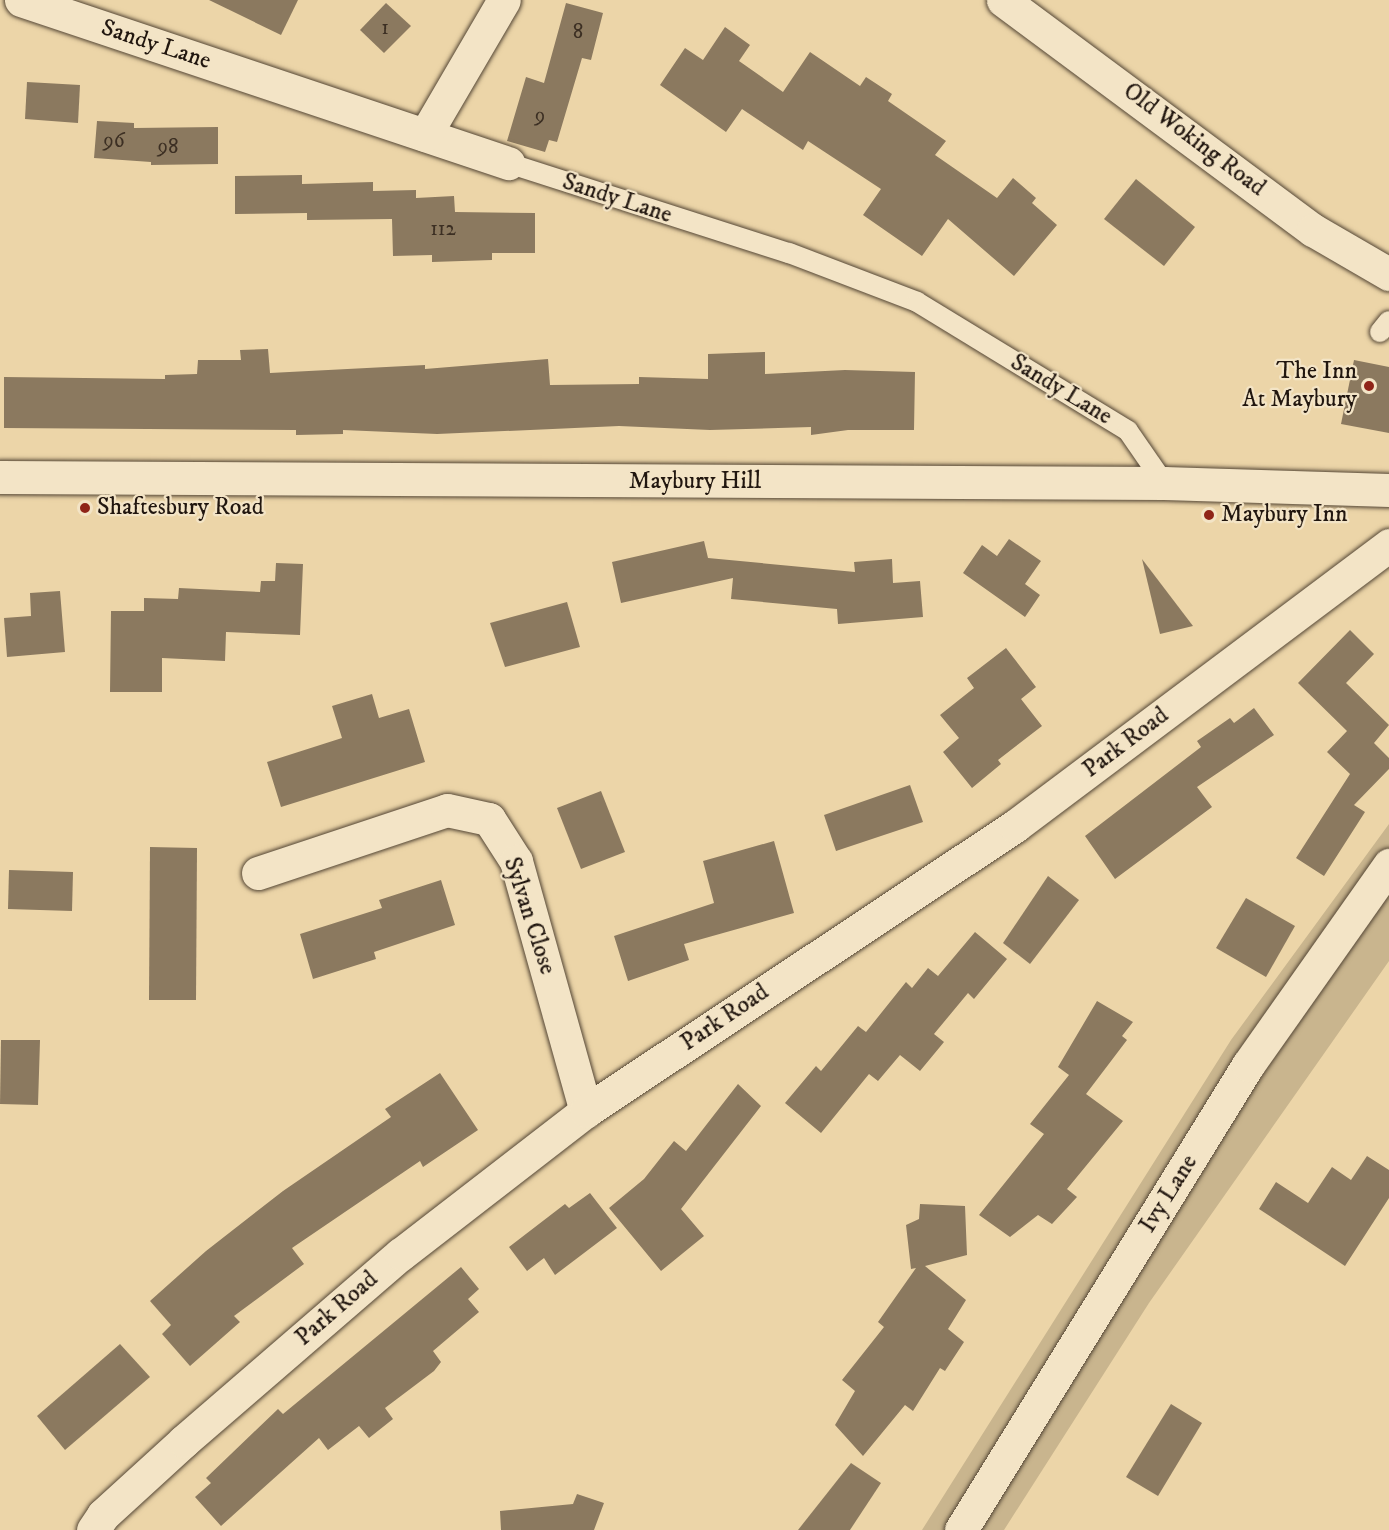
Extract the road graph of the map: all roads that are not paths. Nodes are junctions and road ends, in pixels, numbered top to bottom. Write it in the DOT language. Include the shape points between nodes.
graph roads {
  1 [pos="21,0"];
  2 [pos="504,0"];
  3 [pos="1003,0"];
  4 [pos="425,135"];
  5 [pos="508,163"];
  6 [pos="1389,274"];
  7 [pos="0,477"];
  8 [pos="1164,483"];
  9 [pos="1389,490"];
  10 [pos="1387,550"];
  11 [pos="1389,865"];
  12 [pos="258,873"];
  13 [pos="586,1111"];
  14 [pos="93,1530"];
  15 [pos="961,1530"];
  1 -- 4 [label="street, Sandy Lane"];
  2 -- 4 [label="street"];
  3 -- 6 [label="street, Old Woking Road" via="1313,230"];
  4 -- 5 [label="street, Sandy Lane"];
  5 -- 8 [label="lane, Sandy Lane" via="789,253 917,302 1128,431"];
  7 -- 8 [label="street, Maybury Hill"];
  8 -- 9 [label="street, Maybury Hill"];
  10 -- 13 [label="street, Park Road" via="1015,825"];
  11 -- 15 [label="street, Ivy Lane" via="1248,1065"];
  12 -- 13 [label="street, Sylvan Close" via="447,810 489,819 516,861"];
  13 -- 14 [label="street, Park Road" via="401,1254 184,1441 103,1515"];
}
